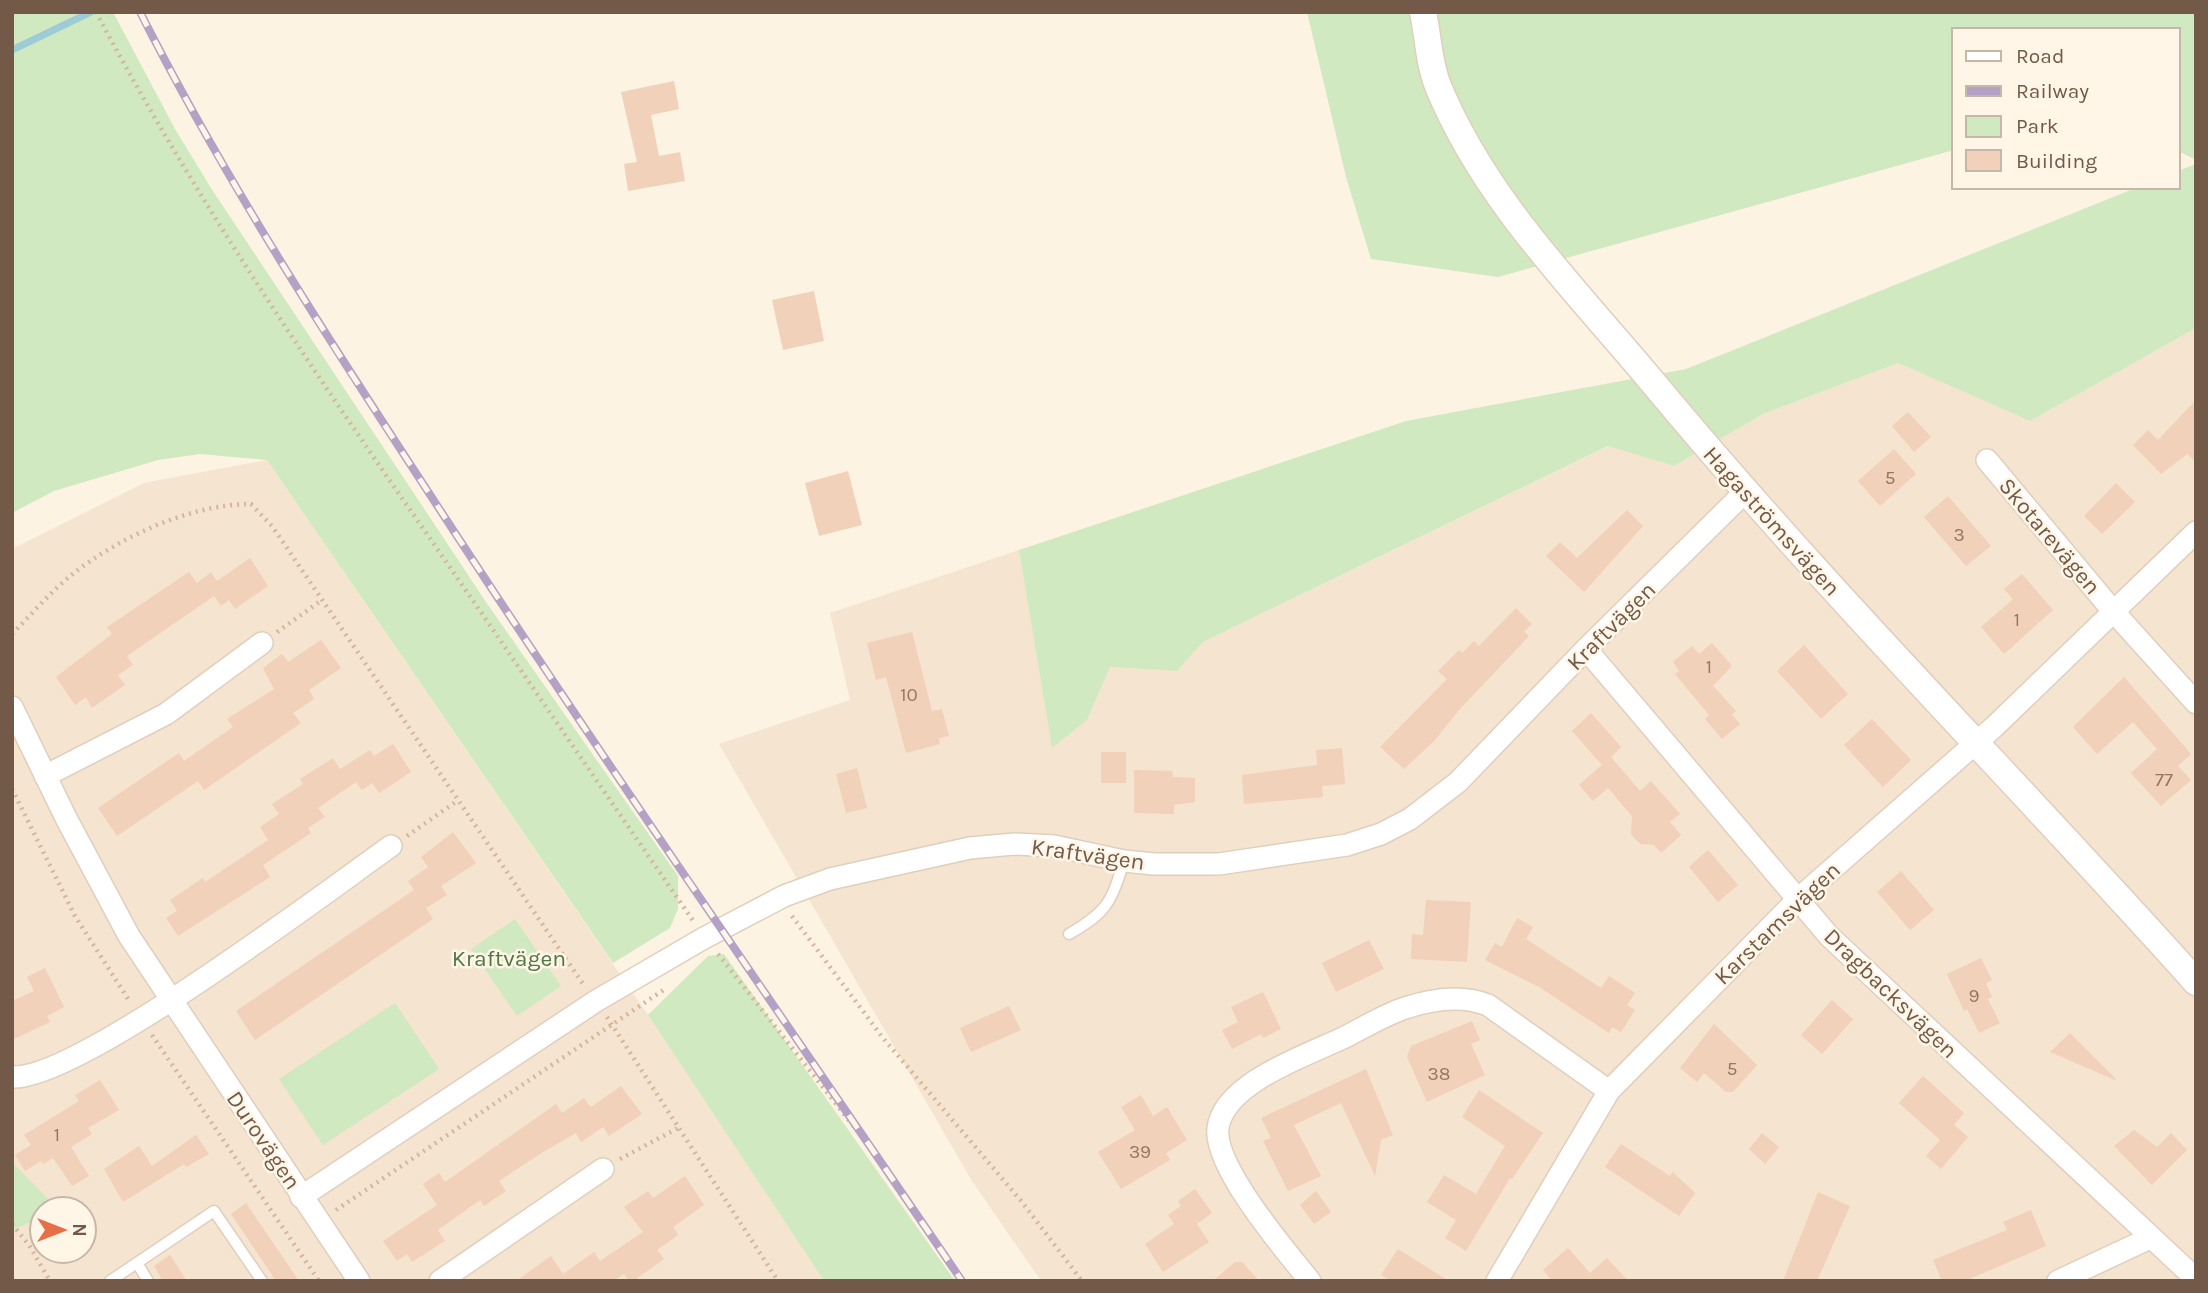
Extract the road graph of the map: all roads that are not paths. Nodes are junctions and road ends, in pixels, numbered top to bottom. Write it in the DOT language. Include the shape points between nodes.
graph roads {
  1 [pos="1423,12"];
  2 [pos="1987,460"];
  3 [pos="1744,493"];
  4 [pos="2196,532"];
  5 [pos="2113,611"];
  6 [pos="262,643"];
  7 [pos="1586,649"];
  8 [pos="2196,703"];
  9 [pos="12,707"];
  10 [pos="1973,743"];
  11 [pos="46,776"];
  12 [pos="391,846"];
  13 [pos="1124,861"];
  14 [pos="1798,900"];
  15 [pos="1069,934"];
  16 [pos="2196,982"];
  17 [pos="169,999"];
  18 [pos="12,1077"];
  19 [pos="1609,1091"];
  20 [pos="603,1169"];
  21 [pos="301,1197"];
  22 [pos="2150,1238"];
  23 [pos="136,1263"];
  24 [pos="2196,1279"];
  25 [pos="110,1281"];
  26 [pos="148,1281"];
  27 [pos="262,1281"];
  28 [pos="359,1281"];
  29 [pos="440,1281"];
  30 [pos="1310,1281"];
  31 [pos="1497,1281"];
  32 [pos="2058,1281"];
  1 -- 3 [label="street, Hagaströmsvägen" via="1437,83 1470,153 1511,214"];
  2 -- 5 [label="street, Skotarevägen"];
  3 -- 7 [label="street, Kraftvägen"];
  3 -- 10 [label="street, Hagaströmsvägen"];
  4 -- 5 [label="street, Karstamsvägen"];
  5 -- 8 [label="street, Skotarevägen"];
  5 -- 10 [label="street, Karstamsvägen"];
  6 -- 11 [label="street" via="166,714"];
  7 -- 13 [label="street, Kraftvägen" via="1458,782 1410,819 1381,834 1258,861 1181,865"];
  7 -- 14 [label="street, Dragbacksvägen"];
  9 -- 11 [label="street, Durovägen"];
  10 -- 14 [label="street, Karstamsvägen"];
  10 -- 16 [label="street, Hagaströmsvägen"];
  11 -- 17 [label="street, Durovägen" via="102,888"];
  12 -- 17 [label="street"];
  13 -- 15 [label="lane" via="1100,916"];
  13 -- 21 [label="street, Kraftvägen" via="1054,846 970,848 830,879 779,899 704,937 596,1002"];
  14 -- 19 [label="street, Karstamsvägen"];
  14 -- 22 [label="street, Dragbacksvägen" via="1829,936"];
  17 -- 18 [label="street" via="45,1071"];
  17 -- 21 [label="street, Durovägen"];
  19 -- 30 [label="street" via="1488,1005 1466,998 1406,1007 1267,1073 1238,1094 1221,1116 1217,1129 1220,1153"];
  19 -- 31 [label="street, Karstamsvägen"];
  20 -- 29 [label="street"];
  21 -- 28 [label="street, Durovägen"];
  22 -- 24 [label="street, Dragbacksvägen"];
  22 -- 32 [label="street"];
  23 -- 25 [label="lane"];
  23 -- 26 [label="lane"];
  23 -- 27 [label="lane" via="214,1211"];
}
